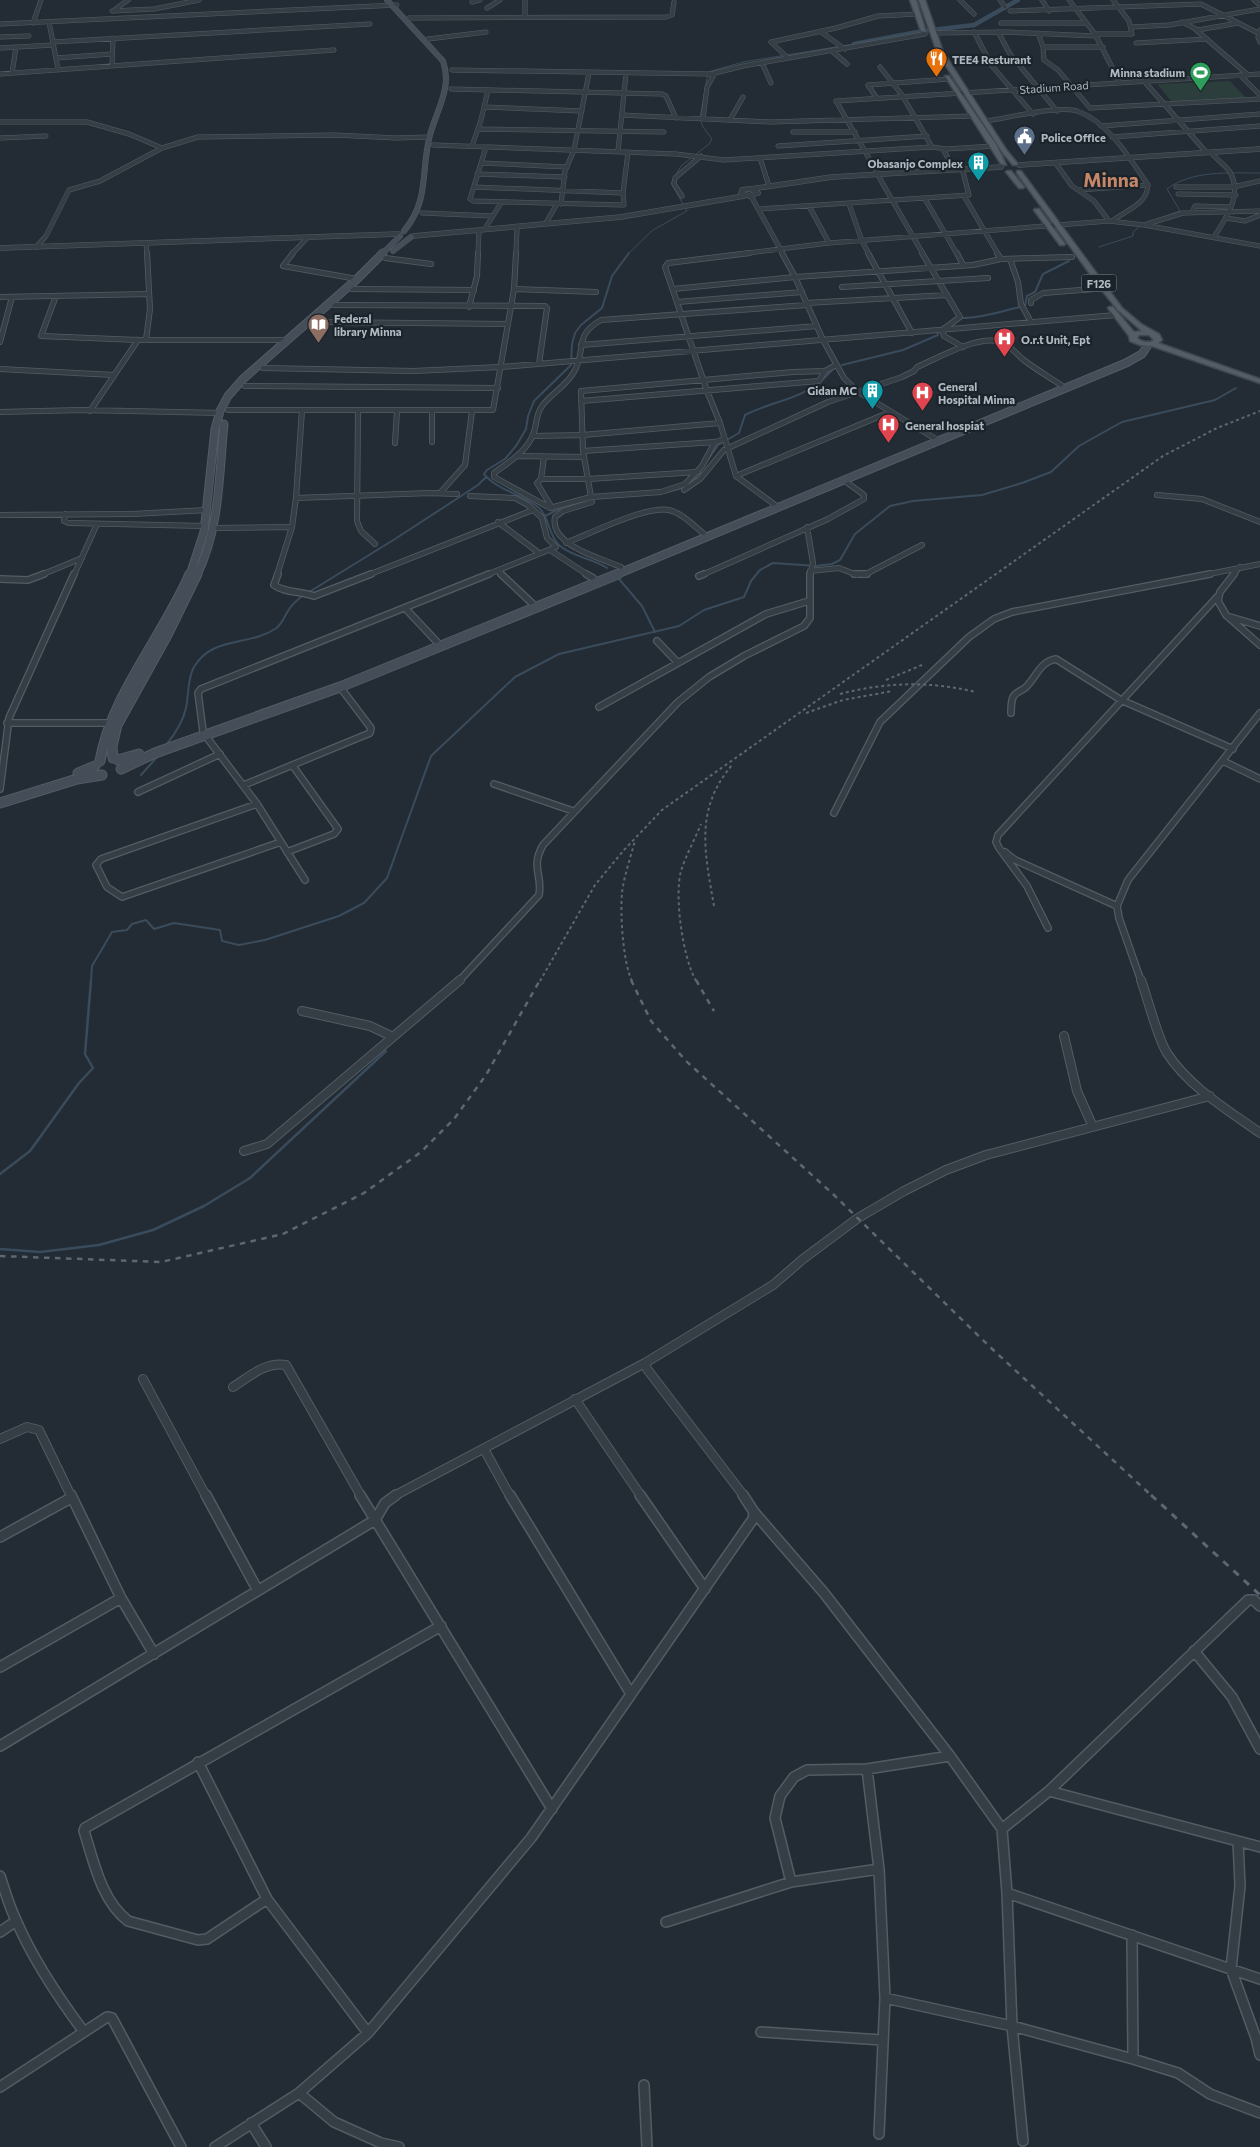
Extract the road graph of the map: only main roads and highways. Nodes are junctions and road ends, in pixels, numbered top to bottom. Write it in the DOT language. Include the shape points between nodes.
graph roads {
  1 [pos="387,0"];
  2 [pos="913,0"];
  3 [pos="922,0"];
  4 [pos="394,3"];
  5 [pos="925,8"];
  6 [pos="917,11"];
  7 [pos="940,65"];
  8 [pos="944,72"];
  9 [pos="1019,167"];
  10 [pos="1004,168"];
  11 [pos="407,234"];
  12 [pos="1149,333"];
  13 [pos="1134,339"];
  14 [pos="1153,342"];
  15 [pos="1260,377"];
  16 [pos="1260,382"];
  17 [pos="224,411"];
  18 [pos="936,440"];
  19 [pos="776,506"];
  20 [pos="535,605"];
  21 [pos="204,734"];
  22 [pos="167,746"];
  23 [pos="116,759"];
  24 [pos="98,764"];
  25 [pos="112,773"];
  26 [pos="0,797"];
  27 [pos="0,803"];
  1 -- 4 [label="main road"];
  2 -- 6 [label="main road"];
  3 -- 5 [label="main road, F126"];
  4 -- 11 [label="main road" via="443,61 447,72 445,89 429,137 421,202"];
  4 -- 11 [label="main road" via="445,58 452,70 451,89 433,145 429,194 422,213"];
  5 -- 6 [label="main road"];
  5 -- 9 [label="main road, F126" via="931,31 948,65 1005,152"];
  6 -- 7 [label="main road"];
  8 -- 10 [label="main road, F126" via="994,146"];
  9 -- 10 [label="main road"];
  9 -- 12 [label="main road, F126" via="1120,309"];
  10 -- 13 [label="main road, F126"];
  11 -- 17 [label="main road" via="352,289 236,394"];
  11 -- 17 [label="main road" via="243,379 227,397"];
  12 -- 13 [label="main road" via="1141,332"];
  12 -- 14 [label="main road, F126"];
  13 -- 14 [label="main road, F126"];
  13 -- 18 [label="main road" via="1135,352 1128,358"];
  14 -- 15 [label="main road, F126"];
  14 -- 16 [label="main road, F126"];
  14 -- 18 [label="main road" via="1142,354 1126,363"];
  17 -- 23 [label="main road" via="214,528 205,558 192,589 118,725 112,746"];
  17 -- 24 [label="main road" via="213,447 206,526 200,550 110,723"];
  18 -- 19 [label="main road"];
  18 -- 19 [label="main road" via="845,481"];
  19 -- 20 [label="main road"];
  19 -- 20 [label="main road" via="593,578"];
  20 -- 21 [label="main road"];
  20 -- 21 [label="main road" via="340,687"];
  21 -- 22 [label="main road"];
  22 -- 23 [label="main road"];
  22 -- 25 [label="main road"];
  23 -- 24 [label="main road"];
  23 -- 25 [label="main road" via="122,763"];
  24 -- 25 [label="main road" via="96,771"];
  24 -- 26 [label="main road"];
  25 -- 27 [label="main road"];
}
